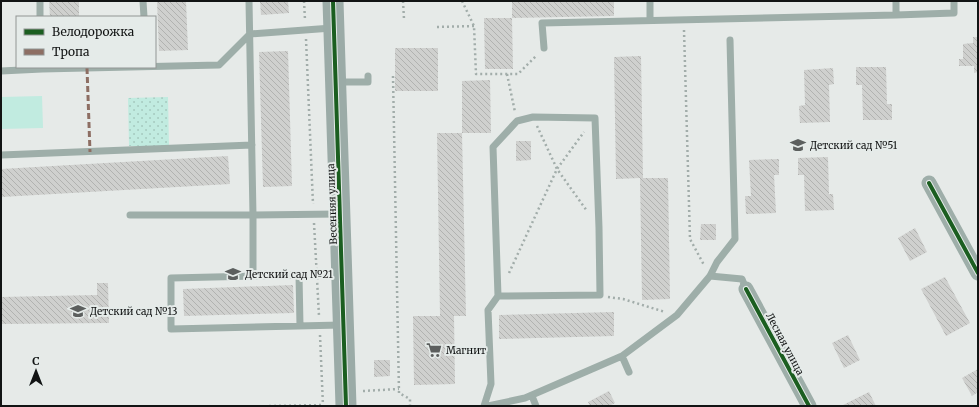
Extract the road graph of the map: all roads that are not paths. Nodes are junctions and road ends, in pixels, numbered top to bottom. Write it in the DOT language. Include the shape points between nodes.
graph roads {
  1 [pos="40,1"];
  2 [pos="143,1"];
  3 [pos="249,1"];
  4 [pos="333,1"];
  5 [pos="650,1"];
  6 [pos="896,1"];
  7 [pos="954,1"];
  8 [pos="40,16"];
  9 [pos="144,16"];
  10 [pos="896,16"];
  11 [pos="650,20"];
  12 [pos="334,28"];
  13 [pos="250,34"];
  14 [pos="730,40"];
  15 [pos="544,48"];
  16 [pos="156,67"];
  17 [pos="42,68"];
  18 [pos="1,72"];
  19 [pos="368,76"];
  20 [pos="336,82"];
  21 [pos="252,145"];
  22 [pos="1,155"];
  23 [pos="929,183"];
  24 [pos="340,214"];
  25 [pos="130,215"];
  26 [pos="252,215"];
  27 [pos="978,273"];
  28 [pos="253,276"];
  29 [pos="710,276"];
  30 [pos="746,289"];
  31 [pos="498,296"];
  32 [pos="344,325"];
  33 [pos="300,326"];
  34 [pos="622,356"];
  35 [pos="629,372"];
  36 [pos="532,396"];
  37 [pos="346,399"];
  38 [pos="484,406"];
  39 [pos="488,406"];
  40 [pos="536,406"];
  41 [pos="809,406"];
  1 -- 8 [label="lane"];
  2 -- 9 [label="lane"];
  3 -- 13 [label="lane"];
  4 -- 12 [label="street, Весенняя улица"];
  5 -- 11 [label="lane"];
  6 -- 10 [label="lane"];
  7 -- 10 [label="lane" via="954,13"];
  10 -- 11 [label="lane"];
  11 -- 15 [label="lane" via="542,23"];
  12 -- 13 [label="lane"];
  12 -- 20 [label="street, Весенняя улица"];
  13 -- 16 [label="lane" via="219,65"];
  13 -- 21 [label="lane"];
  14 -- 29 [label="lane" via="735,239 717,262"];
  17 -- 18 [label="lane"];
  19 -- 20 [label="lane" via="368,82"];
  20 -- 24 [label="street, Весенняя улица"];
  21 -- 22 [label="lane"];
  21 -- 26 [label="lane"];
  23 -- 27 [label="street"];
  24 -- 26 [label="lane"];
  24 -- 32 [label="street, Весенняя улица"];
  25 -- 26 [label="lane"];
  26 -- 28 [label="lane"];
  28 -- 33 [label="lane" via="299,275"];
  28 -- 33 [label="lane" via="171,278 171,329"];
  29 -- 30 [label="lane" via="742,279"];
  29 -- 34 [label="lane" via="677,315"];
  30 -- 41 [label="street, Лесная улица"];
  31 -- 31 [label="lane" via="493,147 516,121 533,117 595,118 600,295"];
  31 -- 38 [label="lane" via="488,310 491,384"];
  32 -- 33 [label="lane"];
  32 -- 37 [label="street, Весенняя улица"];
  34 -- 35 [label="lane"];
  34 -- 36 [label="lane"];
  36 -- 39 [label="lane"];
  36 -- 40 [label="lane"];
}
